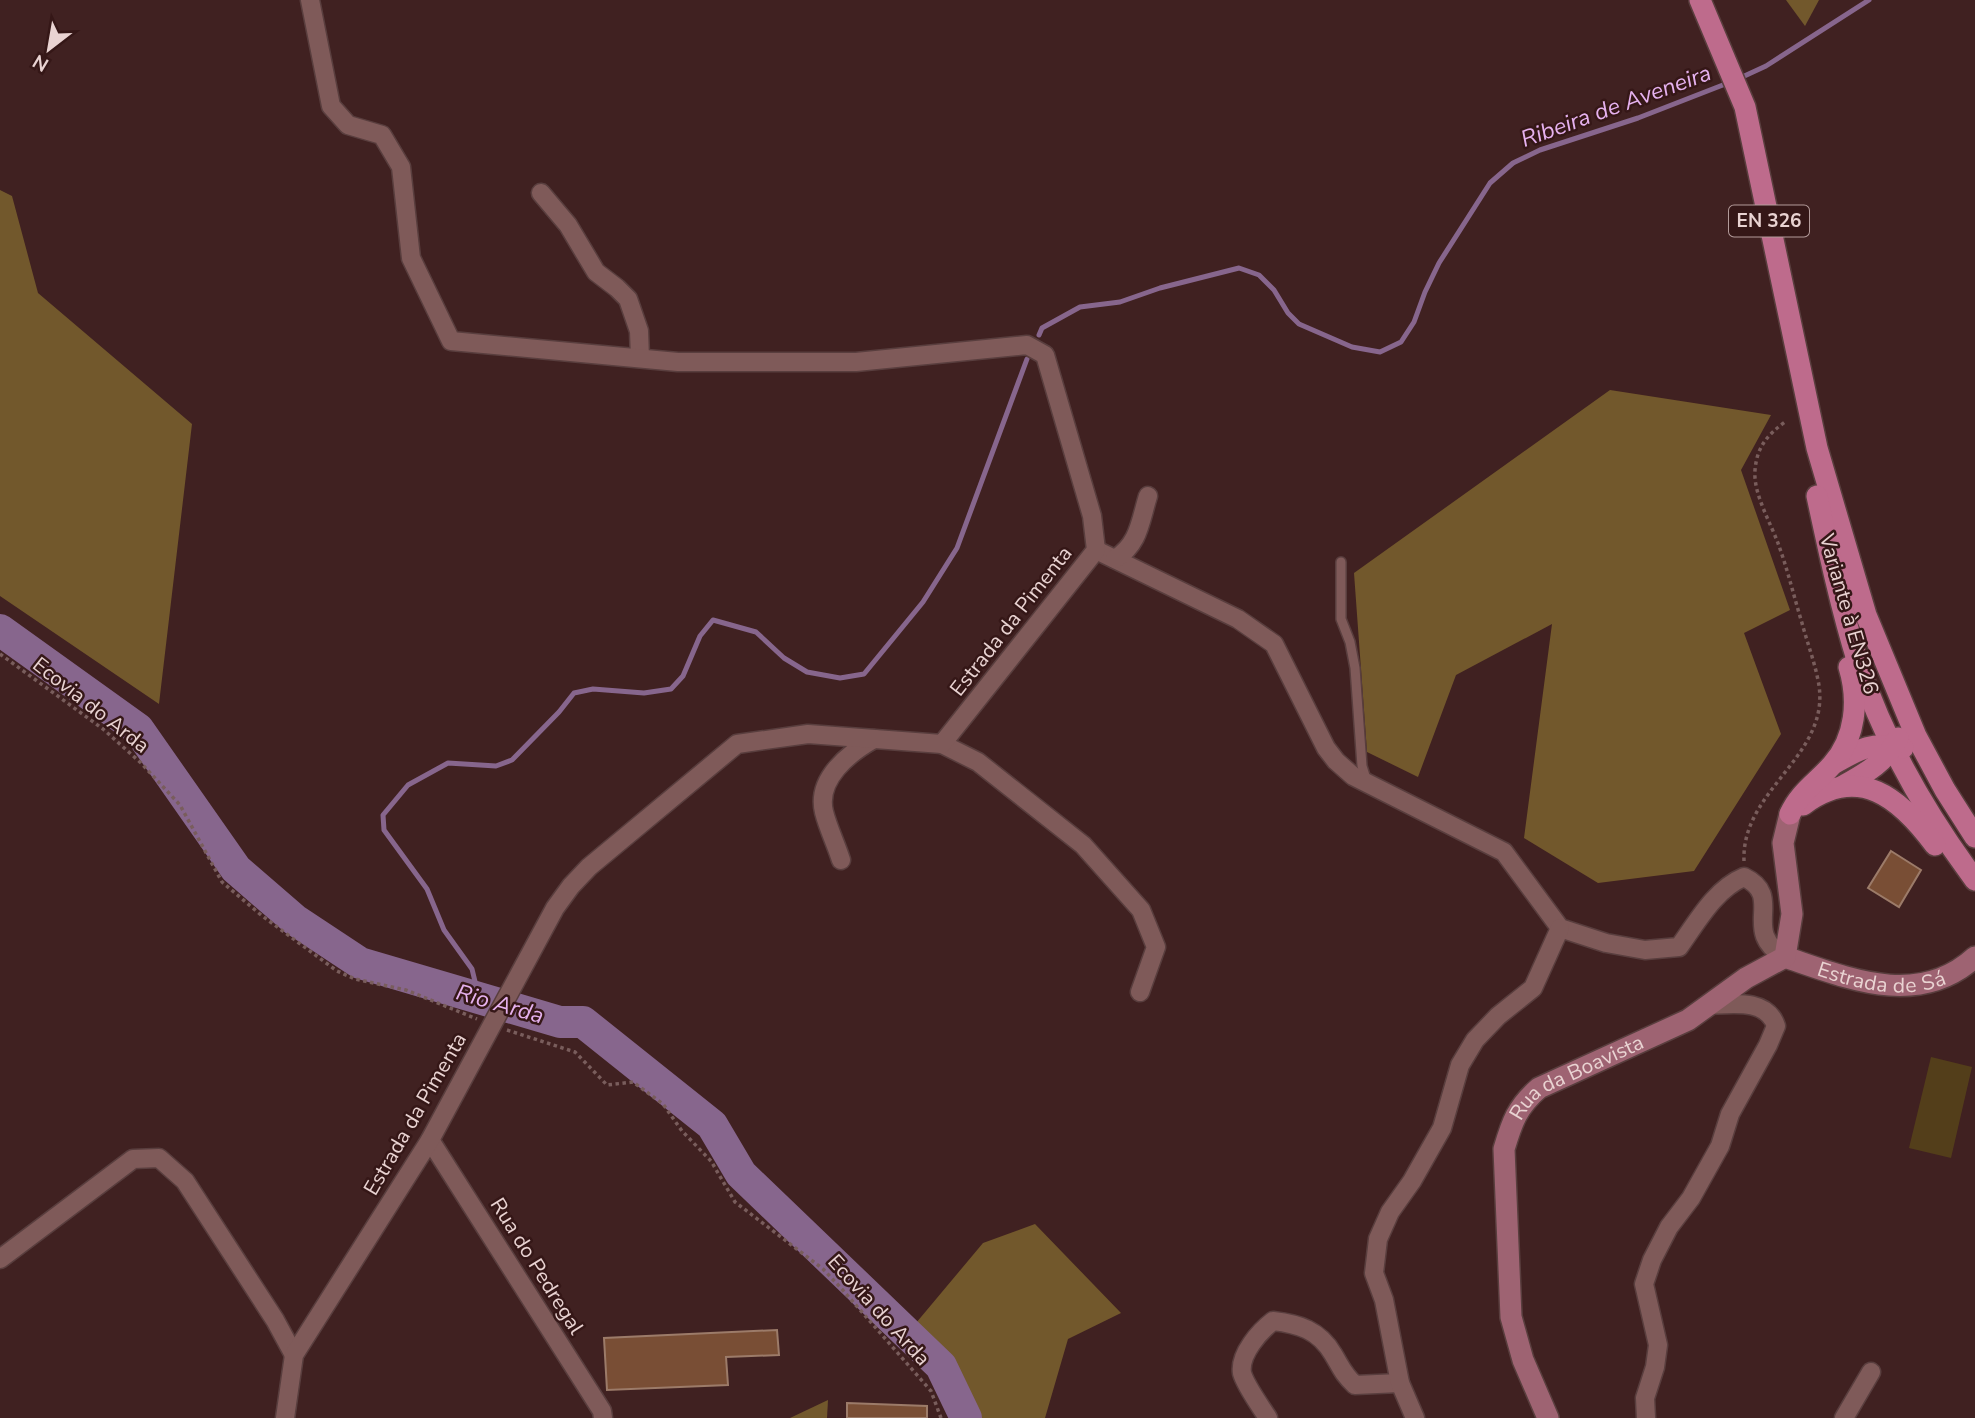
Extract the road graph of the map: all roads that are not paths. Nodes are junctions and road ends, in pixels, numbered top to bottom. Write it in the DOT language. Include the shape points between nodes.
graph roads {
  1 [pos="310,0"];
  2 [pos="1700,0"];
  3 [pos="541,193"];
  4 [pos="640,358"];
  5 [pos="1817,448"];
  6 [pos="1816,491"];
  7 [pos="1148,496"];
  8 [pos="1096,550"];
  9 [pos="1115,559"];
  10 [pos="1341,562"];
  11 [pos="1902,704"];
  12 [pos="874,739"];
  13 [pos="942,744"];
  14 [pos="1894,747"];
  15 [pos="1833,764"];
  16 [pos="1367,783"];
  17 [pos="1843,786"];
  18 [pos="1790,814"];
  19 [pos="1975,837"];
  20 [pos="1975,850"];
  21 [pos="841,860"];
  22 [pos="1975,880"];
  23 [pos="1975,897"];
  24 [pos="1560,928"];
  25 [pos="1784,957"];
  26 [pos="1972,960"];
  27 [pos="1140,992"];
  28 [pos="1709,1004"];
  29 [pos="430,1140"];
  30 [pos="0,1259"];
  31 [pos="294,1355"];
  32 [pos="1871,1371"];
  33 [pos="1400,1383"];
  34 [pos="285,1418"];
  35 [pos="603,1418"];
  36 [pos="1268,1418"];
  37 [pos="1415,1418"];
  38 [pos="1548,1418"];
  39 [pos="1646,1418"];
  40 [pos="1844,1418"];
  1 -- 4 [label="street, Estrada da Pimenta" via="331,106 348,125 382,135 401,167 411,258 451,341"];
  2 -- 5 [label="main road, Variante à EN326 / EN 326" via="1745,107"];
  3 -- 4 [label="street" via="568,225 596,272 628,299 639,331"];
  4 -- 8 [label="street, Estrada da Pimenta" via="856,362 1027,345 1045,355 1092,516"];
  5 -- 6 [label="main road, Variante à EN326 / EN 326"];
  5 -- 11 [label="main road, Variante à EN326 / EN 326" via="1866,615"];
  6 -- 14 [label="main road, Variante à EN326 / EN 326" via="1859,665"];
  6 -- 15 [label="main road" via="1821,571 1856,703 1853,727"];
  7 -- 9 [label="street" via="1134,543"];
  8 -- 9 [label="street"];
  8 -- 13 [label="street, Estrada da Pimenta"];
  9 -- 16 [label="street" via="1238,619 1274,644 1326,748 1353,776"];
  10 -- 16 [label="lane" via="1341,619 1355,668"];
  11 -- 14 [label="main road"];
  11 -- 19 [label="main road, Variante à EN326 / EN 326" via="1945,790"];
  12 -- 13 [label="street, Estrada da Pimenta"];
  12 -- 21 [label="street" via="841,763 826,786 823,809"];
  12 -- 29 [label="street, Estrada da Pimenta" via="808,734 737,744 589,867 555,908"];
  13 -- 27 [label="street" via="978,762 1083,845 1141,910 1156,947"];
  14 -- 15 [label="main road" via="1867,746"];
  14 -- 17 [label="main road" via="1880,764"];
  14 -- 20 [label="main road" via="1903,748 1919,761"];
  14 -- 22 [label="main road, Variante à EN326 / EN 326" via="1914,790"];
  15 -- 18 [label="main road" via="1804,792"];
  16 -- 24 [label="street" via="1504,852"];
  17 -- 18 [label="main road" via="1826,790"];
  17 -- 23 [label="main road" via="1866,788 1896,801"];
  18 -- 25 [label="street" via="1783,843 1792,914"];
  24 -- 25 [label="street" via="1645,950 1679,947 1729,883 1744,877 1755,882 1764,897 1763,936 1771,949"];
  24 -- 33 [label="street" via="1533,988 1475,1040 1460,1065 1442,1128 1378,1239 1374,1273 1384,1300"];
  25 -- 26 [label="street, Estrada de Sá" via="1872,984 1900,986 1938,979"];
  25 -- 28 [label="street, Rua da Boavista"];
  28 -- 38 [label="street, Rua da Boavista" via="1688,1020 1539,1088 1522,1102 1511,1124 1504,1149 1511,1317 1523,1360"];
  28 -- 39 [label="street" via="1754,1004 1774,1017 1776,1026 1730,1114 1720,1146 1691,1198 1668,1227 1644,1284 1658,1345 1645,1398"];
  29 -- 31 [label="street, Estrada da Pimenta"];
  29 -- 35 [label="street, Rua do Pedregal"];
  30 -- 31 [label="street" via="133,1159 159,1158 185,1181"];
  31 -- 34 [label="street, Estrada da Pimenta"];
  32 -- 40 [label="street"];
  33 -- 36 [label="street" via="1354,1385 1342,1374 1324,1341 1310,1329 1273,1321 1244,1357 1242,1373"];
  33 -- 37 [label="street"];
}
